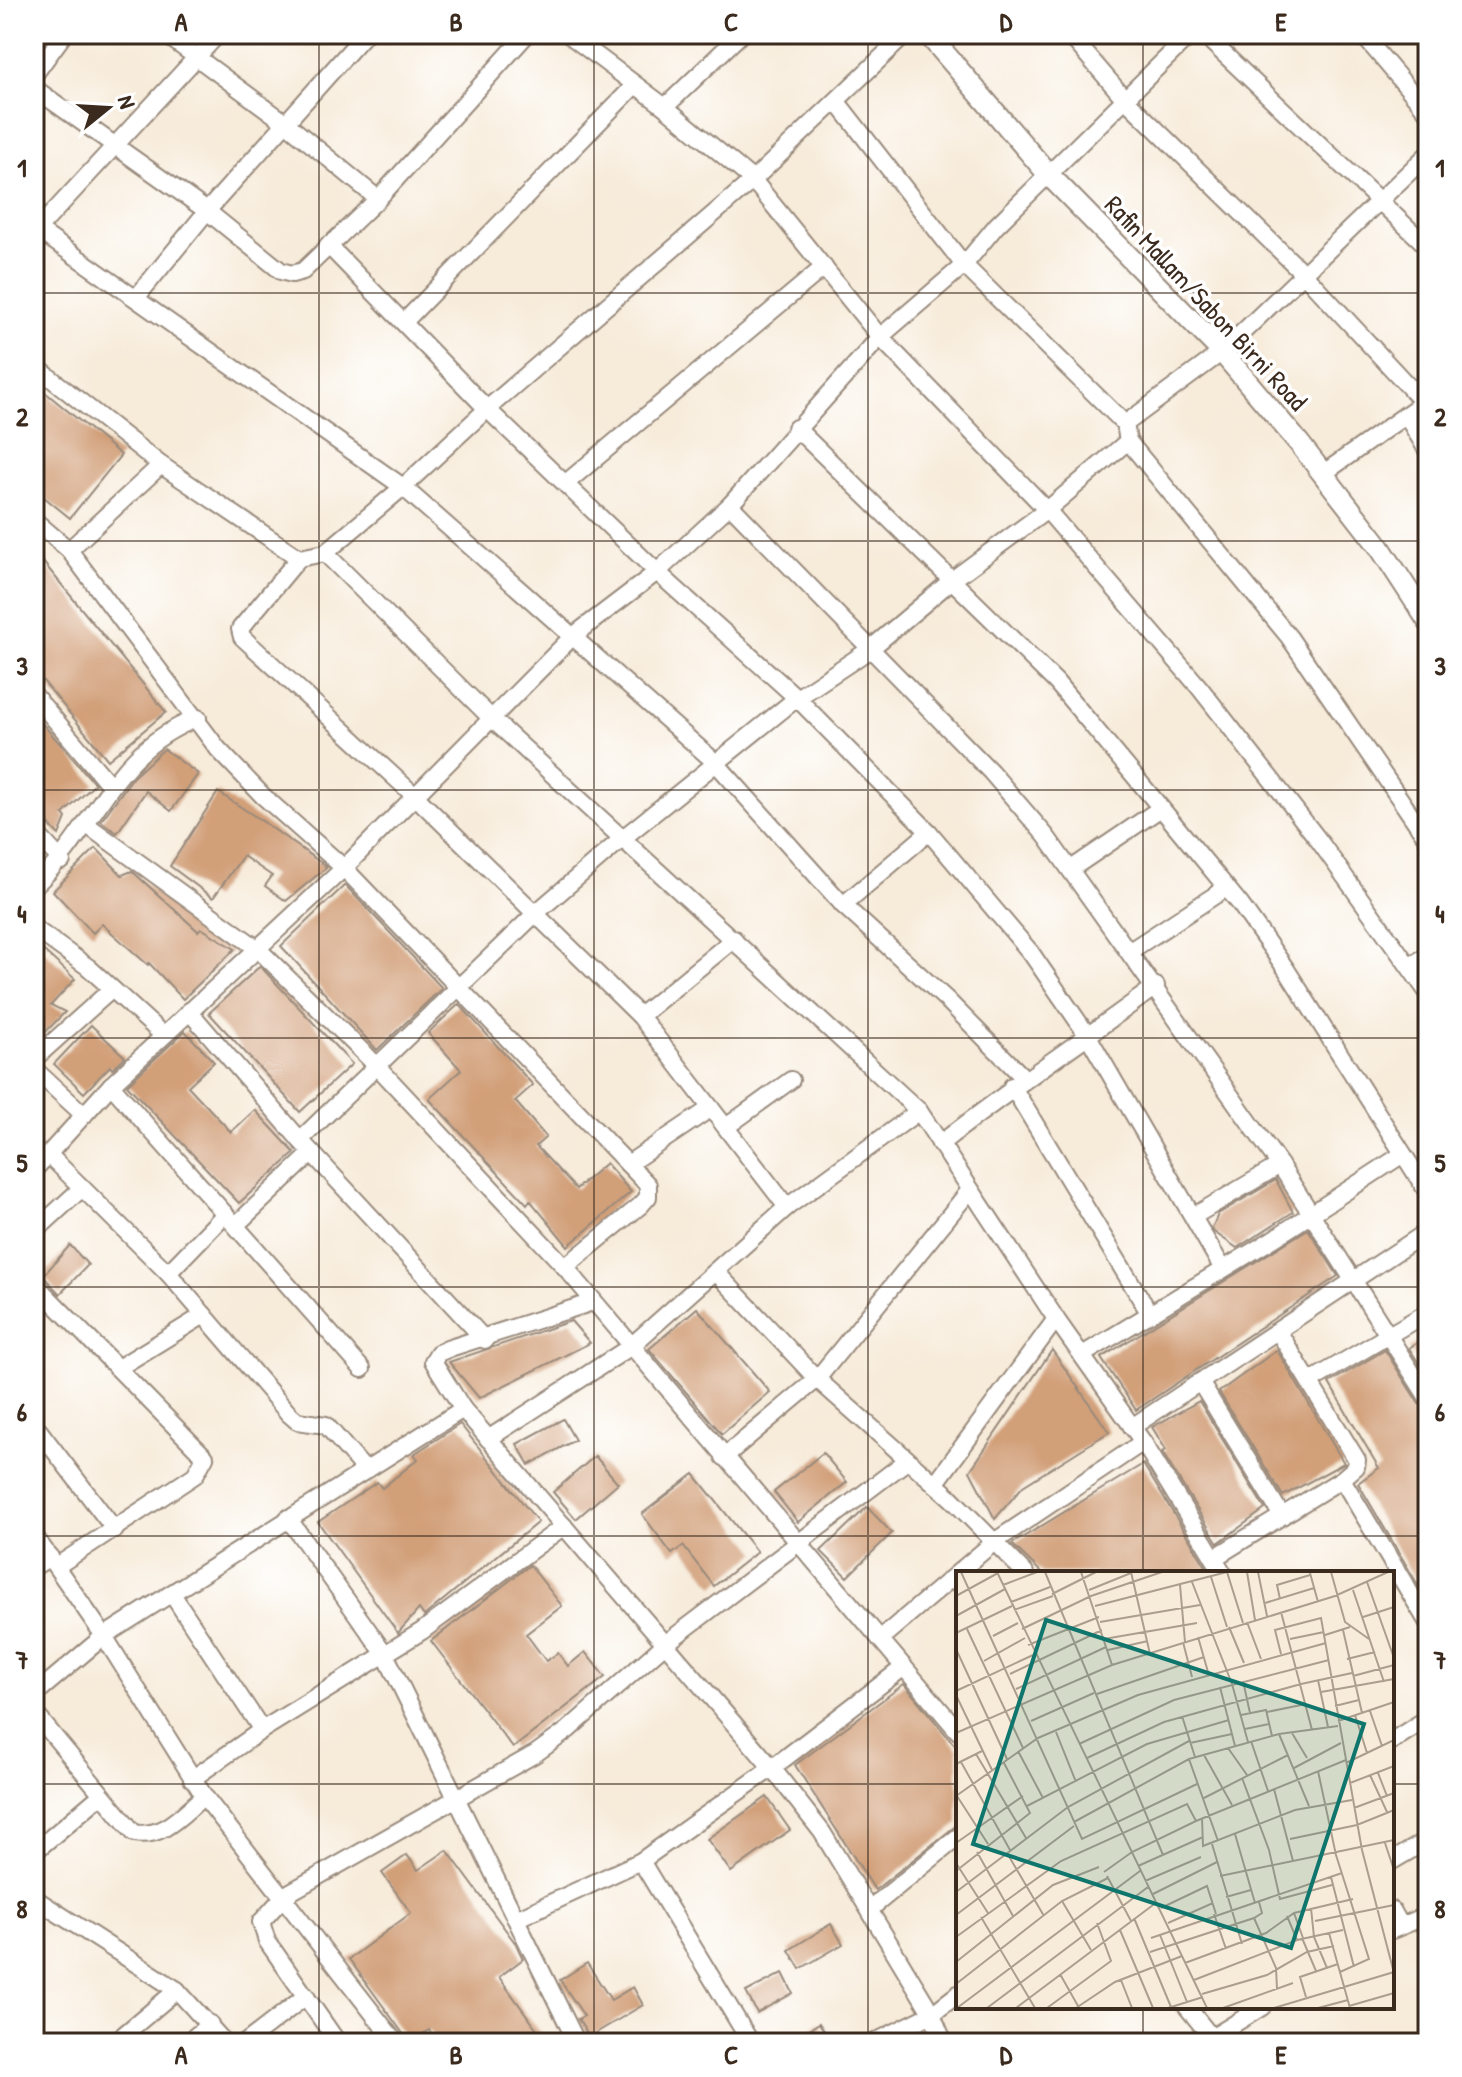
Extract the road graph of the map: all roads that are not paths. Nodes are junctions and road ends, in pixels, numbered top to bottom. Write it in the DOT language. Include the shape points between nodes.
graph roads {
  1 [pos="64,34"];
  2 [pos="165,34"];
  3 [pos="218,34"];
  4 [pos="365,34"];
  5 [pos="527,34"];
  6 [pos="569,34"];
  7 [pos="741,34"];
  8 [pos="906,34"];
  9 [pos="928,34"];
  10 [pos="1069,34"];
  11 [pos="1191,34"];
  12 [pos="1203,34"];
  13 [pos="1362,34"];
  14 [pos="198,57"];
  15 [pos="34,75"];
  16 [pos="635,85"];
  17 [pos="34,88"];
  18 [pos="1124,98"];
  19 [pos="837,102"];
  20 [pos="665,107"];
  21 [pos="1428,112"];
  22 [pos="287,124"];
  23 [pos="113,144"];
  24 [pos="1428,154"];
  25 [pos="1048,174"];
  26 [pos="753,180"];
  27 [pos="378,199"];
  28 [pos="1381,200"];
  29 [pos="207,211"];
  30 [pos="36,228"];
  31 [pos="328,245"];
  32 [pos="1428,247"];
  33 [pos="964,265"];
  34 [pos="824,267"];
  35 [pos="1304,274"];
  36 [pos="136,298"];
  37 [pos="404,322"];
  38 [pos="880,337"];
  39 [pos="1222,352"];
  40 [pos="34,365"];
  41 [pos="1425,401"];
  42 [pos="487,409"];
  43 [pos="1406,415"];
  44 [pos="796,428"];
  45 [pos="1127,433"];
  46 [pos="1428,452"];
  47 [pos="161,465"];
  48 [pos="1324,473"];
  49 [pos="566,483"];
  50 [pos="403,487"];
  51 [pos="730,505"];
  52 [pos="1047,510"];
  53 [pos="34,520"];
  54 [pos="69,550"];
  55 [pos="325,553"];
  56 [pos="299,558"];
  57 [pos="657,572"];
  58 [pos="952,580"];
  59 [pos="1428,621"];
  60 [pos="573,636"];
  61 [pos="869,650"];
  62 [pos="34,695"];
  63 [pos="797,698"];
  64 [pos="198,718"];
  65 [pos="491,718"];
  66 [pos="715,762"];
  67 [pos="109,784"];
  68 [pos="415,796"];
  69 [pos="1161,808"];
  70 [pos="87,825"];
  71 [pos="34,831"];
  72 [pos="929,832"];
  73 [pos="623,838"];
  74 [pos="1428,840"];
  75 [pos="62,861"];
  76 [pos="344,868"];
  77 [pos="1071,869"];
  78 [pos="34,886"];
  79 [pos="1226,888"];
  80 [pos="843,905"];
  81 [pos="537,912"];
  82 [pos="34,928"];
  83 [pos="734,939"];
  84 [pos="258,949"];
  85 [pos="1130,951"];
  86 [pos="1428,955"];
  87 [pos="1410,966"];
  88 [pos="1156,986"];
  89 [pos="461,987"];
  90 [pos="112,989"];
  91 [pos="1428,993"];
  92 [pos="189,1011"];
  93 [pos="640,1016"];
  94 [pos="163,1035"];
  95 [pos="1088,1036"];
  96 [pos="34,1059"];
  97 [pos="376,1065"];
  98 [pos="34,1069"];
  99 [pos="791,1080"];
  100 [pos="1018,1082"];
  101 [pos="111,1085"];
  102 [pos="711,1108"];
  103 [pos="919,1111"];
  104 [pos="84,1115"];
  105 [pos="726,1127"];
  106 [pos="940,1144"];
  107 [pos="306,1147"];
  108 [pos="48,1154"];
  109 [pos="1403,1154"];
  110 [pos="628,1164"];
  111 [pos="1280,1165"];
  112 [pos="34,1170"];
  113 [pos="81,1189"];
  114 [pos="970,1190"];
  115 [pos="1428,1193"];
  116 [pos="787,1207"];
  117 [pos="1311,1214"];
  118 [pos="1194,1216"];
  119 [pos="230,1220"];
  120 [pos="1428,1231"];
  121 [pos="34,1232"];
  122 [pos="565,1267"];
  123 [pos="1223,1269"];
  124 [pos="716,1272"];
  125 [pos="168,1273"];
  126 [pos="1355,1279"];
  127 [pos="34,1283"];
  128 [pos="593,1302"];
  129 [pos="1428,1312"];
  130 [pos="1150,1314"];
  131 [pos="204,1315"];
  132 [pos="1056,1319"];
  133 [pos="1278,1331"];
  134 [pos="1390,1337"];
  135 [pos="485,1340"];
  136 [pos="630,1347"];
  137 [pos="1084,1354"];
  138 [pos="118,1368"];
  139 [pos="362,1369"];
  140 [pos="817,1379"];
  141 [pos="1200,1382"];
  142 [pos="1309,1382"];
  143 [pos="1428,1398"];
  144 [pos="463,1409"];
  145 [pos="34,1424"];
  146 [pos="1132,1427"];
  147 [pos="488,1439"];
  148 [pos="1143,1442"];
  149 [pos="724,1457"];
  150 [pos="908,1460"];
  151 [pos="364,1469"];
  152 [pos="1342,1479"];
  153 [pos="935,1484"];
  154 [pos="1282,1516"];
  155 [pos="288,1518"];
  156 [pos="564,1526"];
  157 [pos="115,1530"];
  158 [pos="34,1535"];
  159 [pos="994,1542"];
  160 [pos="799,1544"];
  161 [pos="1214,1558"];
  162 [pos="53,1562"];
  163 [pos="34,1567"];
  164 [pos="960,1571"];
  165 [pos="1023,1571"];
  166 [pos="1222,1571"];
  167 [pos="956,1574"];
  168 [pos="172,1594"];
  169 [pos="1428,1623"];
  170 [pos="104,1636"];
  171 [pos="880,1639"];
  172 [pos="665,1644"];
  173 [pos="385,1654"];
  174 [pos="904,1667"];
  175 [pos="34,1695"];
  176 [pos="34,1712"];
  177 [pos="1428,1718"];
  178 [pos="956,1729"];
  179 [pos="262,1730"];
  180 [pos="1394,1740"];
  181 [pos="772,1768"];
  182 [pos="192,1779"];
  183 [pos="100,1796"];
  184 [pos="204,1796"];
  185 [pos="457,1801"];
  186 [pos="956,1839"];
  187 [pos="1428,1840"];
  188 [pos="34,1852"];
  189 [pos="1394,1860"];
  190 [pos="641,1861"];
  191 [pos="285,1895"];
  192 [pos="35,1900"];
  193 [pos="870,1909"];
  194 [pos="1428,1915"];
  195 [pos="516,1919"];
  196 [pos="1396,1928"];
  197 [pos="177,1990"];
  198 [pos="306,1996"];
  199 [pos="956,1996"];
  200 [pos="1188,2009"];
  201 [pos="1259,2009"];
  202 [pos="932,2014"];
  203 [pos="210,2024"];
  204 [pos="1208,2041"];
  205 [pos="114,2043"];
  206 [pos="187,2043"];
  207 [pos="225,2043"];
  208 [pos="245,2043"];
  209 [pos="338,2043"];
  210 [pos="396,2043"];
  211 [pos="577,2043"];
  212 [pos="751,2043"];
  213 [pos="873,2043"];
  214 [pos="944,2043"];
  1 -- 15 [label="street"];
  2 -- 14 [label="street"];
  3 -- 14 [label="street"];
  4 -- 22 [label="street"];
  5 -- 27 [label="street"];
  6 -- 16 [label="street"];
  7 -- 20 [label="street"];
  8 -- 19 [label="street"];
  9 -- 25 [label="street, Rafin Mallam/Sabon Birni Road"];
  10 -- 18 [label="street"];
  11 -- 18 [label="street"];
  12 -- 28 [label="street"];
  13 -- 21 [label="street"];
  14 -- 22 [label="street"];
  14 -- 23 [label="street"];
  16 -- 20 [label="street"];
  16 -- 37 [label="street"];
  17 -- 23 [label="street"];
  18 -- 25 [label="street"];
  18 -- 35 [label="street"];
  19 -- 26 [label="street"];
  19 -- 33 [label="street"];
  20 -- 26 [label="street"];
  22 -- 27 [label="street"];
  22 -- 29 [label="street"];
  23 -- 29 [label="street"];
  23 -- 30 [label="street"];
  24 -- 28 [label="street"];
  25 -- 33 [label="street"];
  25 -- 39 [label="street, Rafin Mallam/Sabon Birni Road"];
  26 -- 34 [label="street"];
  26 -- 42 [label="street"];
  27 -- 31 [label="street"];
  28 -- 32 [label="street"];
  28 -- 35 [label="street"];
  29 -- 31 [label="street" via="281,271 303,271"];
  29 -- 36 [label="street"];
  30 -- 36 [label="street"];
  31 -- 37 [label="street"];
  33 -- 38 [label="street"];
  33 -- 45 [label="street"];
  34 -- 38 [label="street"];
  34 -- 49 [label="street"];
  35 -- 39 [label="street"];
  35 -- 41 [label="street"];
  36 -- 50 [label="street"];
  37 -- 42 [label="street"];
  38 -- 44 [label="street"];
  38 -- 52 [label="street"];
  39 -- 45 [label="street"];
  39 -- 48 [label="street, Rafin Mallam/Sabon Birni Road"];
  40 -- 47 [label="street"];
  41 -- 43 [label="street"];
  42 -- 49 [label="street"];
  42 -- 50 [label="street"];
  43 -- 46 [label="street"];
  43 -- 48 [label="street"];
  44 -- 51 [label="street"];
  44 -- 58 [label="street"];
  45 -- 52 [label="street"];
  45 -- 74 [label="street" via="1289,637"];
  47 -- 54 [label="street"];
  47 -- 56 [label="street"];
  48 -- 59 [label="street, Rafin Mallam/Sabon Birni Road"];
  49 -- 57 [label="street"];
  50 -- 55 [label="street"];
  50 -- 60 [label="street"];
  51 -- 57 [label="street"];
  51 -- 61 [label="street"];
  52 -- 58 [label="street"];
  52 -- 87 [label="street" via="1199,687"];
  53 -- 54 [label="street"];
  54 -- 64 [label="street"];
  55 -- 56 [label="street"];
  55 -- 65 [label="street"];
  56 -- 68 [label="street" via="245,620 242,637"];
  57 -- 60 [label="street"];
  57 -- 63 [label="street"];
  58 -- 61 [label="street"];
  58 -- 69 [label="street" via="1056,682"];
  60 -- 65 [label="street"];
  60 -- 66 [label="street"];
  61 -- 63 [label="street"];
  61 -- 77 [label="street" via="991,772"];
  62 -- 67 [label="street"];
  63 -- 66 [label="street"];
  63 -- 72 [label="street"];
  64 -- 67 [label="street" via="162,733"];
  64 -- 76 [label="street" via="218,749 263,796"];
  65 -- 68 [label="street"];
  65 -- 73 [label="street"];
  66 -- 73 [label="street"];
  66 -- 80 [label="street"];
  67 -- 70 [label="street"];
  68 -- 76 [label="street"];
  68 -- 81 [label="street"];
  69 -- 77 [label="street"];
  69 -- 79 [label="street"];
  70 -- 75 [label="street"];
  70 -- 84 [label="street"];
  71 -- 75 [label="street"];
  72 -- 80 [label="street"];
  72 -- 95 [label="street" via="1031,953"];
  73 -- 81 [label="street"];
  73 -- 83 [label="street"];
  75 -- 78 [label="street"];
  76 -- 84 [label="street"];
  76 -- 89 [label="street"];
  77 -- 85 [label="street"];
  79 -- 85 [label="street"];
  79 -- 109 [label="street" via="1286,969"];
  80 -- 100 [label="street" via="948,1001"];
  81 -- 89 [label="street"];
  81 -- 93 [label="street"];
  82 -- 90 [label="street"];
  83 -- 93 [label="street"];
  83 -- 103 [label="street"];
  84 -- 92 [label="street"];
  84 -- 97 [label="street"];
  85 -- 88 [label="street"];
  86 -- 87 [label="street"];
  87 -- 91 [label="street"];
  88 -- 95 [label="street"];
  88 -- 111 [label="street"];
  89 -- 97 [label="street"];
  89 -- 110 [label="street"];
  90 -- 94 [label="street"];
  90 -- 96 [label="street"];
  92 -- 94 [label="street"];
  92 -- 107 [label="street"];
  93 -- 102 [label="street"];
  94 -- 101 [label="street"];
  95 -- 100 [label="street"];
  95 -- 118 [label="street"];
  97 -- 107 [label="street"];
  97 -- 122 [label="street"];
  98 -- 104 [label="street"];
  99 -- 105 [label="street"];
  100 -- 106 [label="street"];
  100 -- 130 [label="street"];
  101 -- 104 [label="street"];
  101 -- 119 [label="street"];
  102 -- 105 [label="street"];
  102 -- 110 [label="street"];
  103 -- 106 [label="street"];
  103 -- 116 [label="street"];
  104 -- 108 [label="street"];
  105 -- 116 [label="street"];
  106 -- 114 [label="street"];
  107 -- 119 [label="street"];
  107 -- 135 [label="street"];
  108 -- 112 [label="street"];
  108 -- 113 [label="street"];
  109 -- 115 [label="street"];
  109 -- 117 [label="street"];
  110 -- 122 [label="street" via="648,1185 648,1197"];
  111 -- 117 [label="street"];
  111 -- 118 [label="street"];
  113 -- 121 [label="street"];
  113 -- 125 [label="street"];
  114 -- 132 [label="street"];
  114 -- 140 [label="street"];
  116 -- 124 [label="street"];
  117 -- 123 [label="street"];
  117 -- 126 [label="street"];
  118 -- 123 [label="street"];
  119 -- 125 [label="street"];
  119 -- 139 [label="street"];
  120 -- 126 [label="street"];
  122 -- 128 [label="street"];
  123 -- 130 [label="street"];
  124 -- 136 [label="street"];
  124 -- 140 [label="street"];
  125 -- 131 [label="street"];
  126 -- 133 [label="street"];
  126 -- 134 [label="street"];
  127 -- 138 [label="street"];
  128 -- 135 [label="street"];
  128 -- 136 [label="street"];
  129 -- 134 [label="street"];
  130 -- 137 [label="street"];
  131 -- 138 [label="street"];
  131 -- 151 [label="street" via="289,1414 297,1421 326,1425"];
  132 -- 137 [label="street"];
  132 -- 153 [label="street"];
  133 -- 141 [label="street"];
  133 -- 142 [label="street"];
  134 -- 142 [label="street"];
  134 -- 143 [label="street"];
  135 -- 144 [label="street" via="434,1356"];
  136 -- 147 [label="street"];
  136 -- 149 [label="street"];
  137 -- 146 [label="street"];
  138 -- 157 [label="street" via="205,1457 195,1475"];
  140 -- 149 [label="street"];
  140 -- 150 [label="street"];
  141 -- 146 [label="street"];
  141 -- 154 [label="street"];
  142 -- 152 [label="street" via="1357,1460"];
  144 -- 147 [label="street"];
  144 -- 151 [label="street"];
  145 -- 157 [label="street"];
  146 -- 148 [label="street"];
  147 -- 156 [label="street"];
  148 -- 159 [label="street"];
  148 -- 161 [label="street"];
  149 -- 160 [label="street"];
  150 -- 153 [label="street"];
  150 -- 160 [label="street"];
  151 -- 155 [label="street"];
  152 -- 154 [label="street"];
  152 -- 169 [label="street"];
  153 -- 159 [label="street"];
  154 -- 161 [label="street"];
  155 -- 168 [label="street"];
  155 -- 173 [label="street"];
  156 -- 172 [label="street"];
  156 -- 173 [label="street"];
  157 -- 162 [label="street"];
  158 -- 162 [label="street"];
  159 -- 164 [label="street"];
  159 -- 165 [label="street"];
  160 -- 171 [label="street"];
  160 -- 172 [label="street"];
  161 -- 166 [label="street"];
  162 -- 163 [label="street"];
  162 -- 170 [label="street"];
  167 -- 171 [label="street"];
  168 -- 170 [label="street"];
  168 -- 179 [label="street"];
  170 -- 175 [label="street"];
  170 -- 182 [label="street"];
  171 -- 174 [label="street"];
  172 -- 181 [label="street"];
  172 -- 185 [label="street" via="568,1730"];
  173 -- 179 [label="street"];
  173 -- 185 [label="street"];
  174 -- 178 [label="street"];
  174 -- 181 [label="street"];
  176 -- 183 [label="street"];
  177 -- 180 [label="street"];
  179 -- 182 [label="street"];
  181 -- 190 [label="street"];
  181 -- 193 [label="street" via="822,1832"];
  182 -- 184 [label="street"];
  183 -- 184 [label="street" via="134,1833 148,1836"];
  183 -- 188 [label="street"];
  184 -- 191 [label="street"];
  185 -- 191 [label="street"];
  185 -- 195 [label="street"];
  186 -- 193 [label="street"];
  187 -- 189 [label="street"];
  190 -- 195 [label="street"];
  190 -- 212 [label="street"];
  191 -- 198 [label="street" via="265,1914 262,1928"];
  191 -- 210 [label="street"];
  192 -- 197 [label="street"];
  193 -- 202 [label="street"];
  194 -- 196 [label="street"];
  195 -- 211 [label="street"];
  197 -- 203 [label="street"];
  197 -- 205 [label="street"];
  198 -- 208 [label="street"];
  198 -- 209 [label="street"];
  199 -- 202 [label="street"];
  200 -- 204 [label="street"];
  201 -- 204 [label="street"];
  202 -- 213 [label="street"];
  202 -- 214 [label="street"];
  203 -- 206 [label="street"];
  203 -- 207 [label="street"];
}
